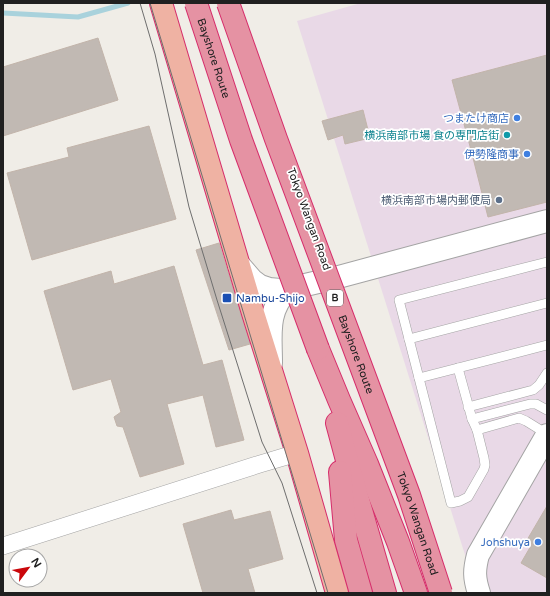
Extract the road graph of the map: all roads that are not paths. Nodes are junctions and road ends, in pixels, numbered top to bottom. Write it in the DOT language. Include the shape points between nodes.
graph roads {
  1 [pos="162,3"];
  2 [pos="196,3"];
  3 [pos="228,3"];
  4 [pos="233,3"];
  5 [pos="547,221"];
  6 [pos="547,262"];
  7 [pos="239,265"];
  8 [pos="331,279"];
  9 [pos="288,290"];
  10 [pos="547,303"];
  11 [pos="409,339"];
  12 [pos="547,345"];
  13 [pos="458,368"];
  14 [pos="271,371"];
  15 [pos="547,373"];
  16 [pos="419,378"];
  17 [pos="337,407"];
  18 [pos="468,407"];
  19 [pos="547,410"];
  20 [pos="472,419"];
  21 [pos="476,430"];
  22 [pos="547,435"];
  23 [pos="296,453"];
  24 [pos="354,485"];
  25 [pos="3,546"];
  26 [pos="337,593"];
  27 [pos="361,593"];
  28 [pos="370,593"];
  29 [pos="385,593"];
  30 [pos="395,593"];
  31 [pos="403,593"];
  32 [pos="416,593"];
  33 [pos="441,593"];
  34 [pos="479,593"];
  1 -- 7 [label="highway"];
  2 -- 17 [label="highway, Bayshore Route, bridge" via="241,140"];
  3 -- 33 [label="highway, Bayshore Route / B, bridge" via="408,495"];
  4 -- 8 [label="highway, Tokyo Wangan Road"];
  5 -- 8 [label="street"];
  6 -- 11 [label="lane" via="399,300"];
  7 -- 9 [label="street" via="260,286"];
  7 -- 14 [label="highway"];
  8 -- 9 [label="street"];
  8 -- 33 [label="highway, Tokyo Wangan Road" via="390,441"];
  9 -- 14 [label="street" via="280,297 270,321"];
  10 -- 11 [label="lane"];
  11 -- 16 [label="lane"];
  12 -- 13 [label="lane"];
  13 -- 16 [label="lane"];
  13 -- 18 [label="lane"];
  14 -- 23 [label="highway"];
  15 -- 18 [label="lane" via="533,390"];
  16 -- 21 [label="lane" via="451,503 468,497 484,469 484,458"];
  17 -- 24 [label="highway, Bayshore Route"];
  17 -- 27 [label="highway" via="346,540"];
  17 -- 31 [label="highway"];
  17 -- 32 [label="highway" via="367,464"];
  18 -- 20 [label="lane"];
  19 -- 20 [label="lane" via="530,404"];
  20 -- 21 [label="lane"];
  21 -- 22 [label="lane" via="519,418"];
  22 -- 34 [label="street" via="478,555 474,576"];
  23 -- 25 [label="street"];
  23 -- 26 [label="highway"];
  24 -- 28 [label="highway"];
  24 -- 29 [label="highway, Bayshore Route"];
  24 -- 30 [label="highway" via="382,552"];
}
